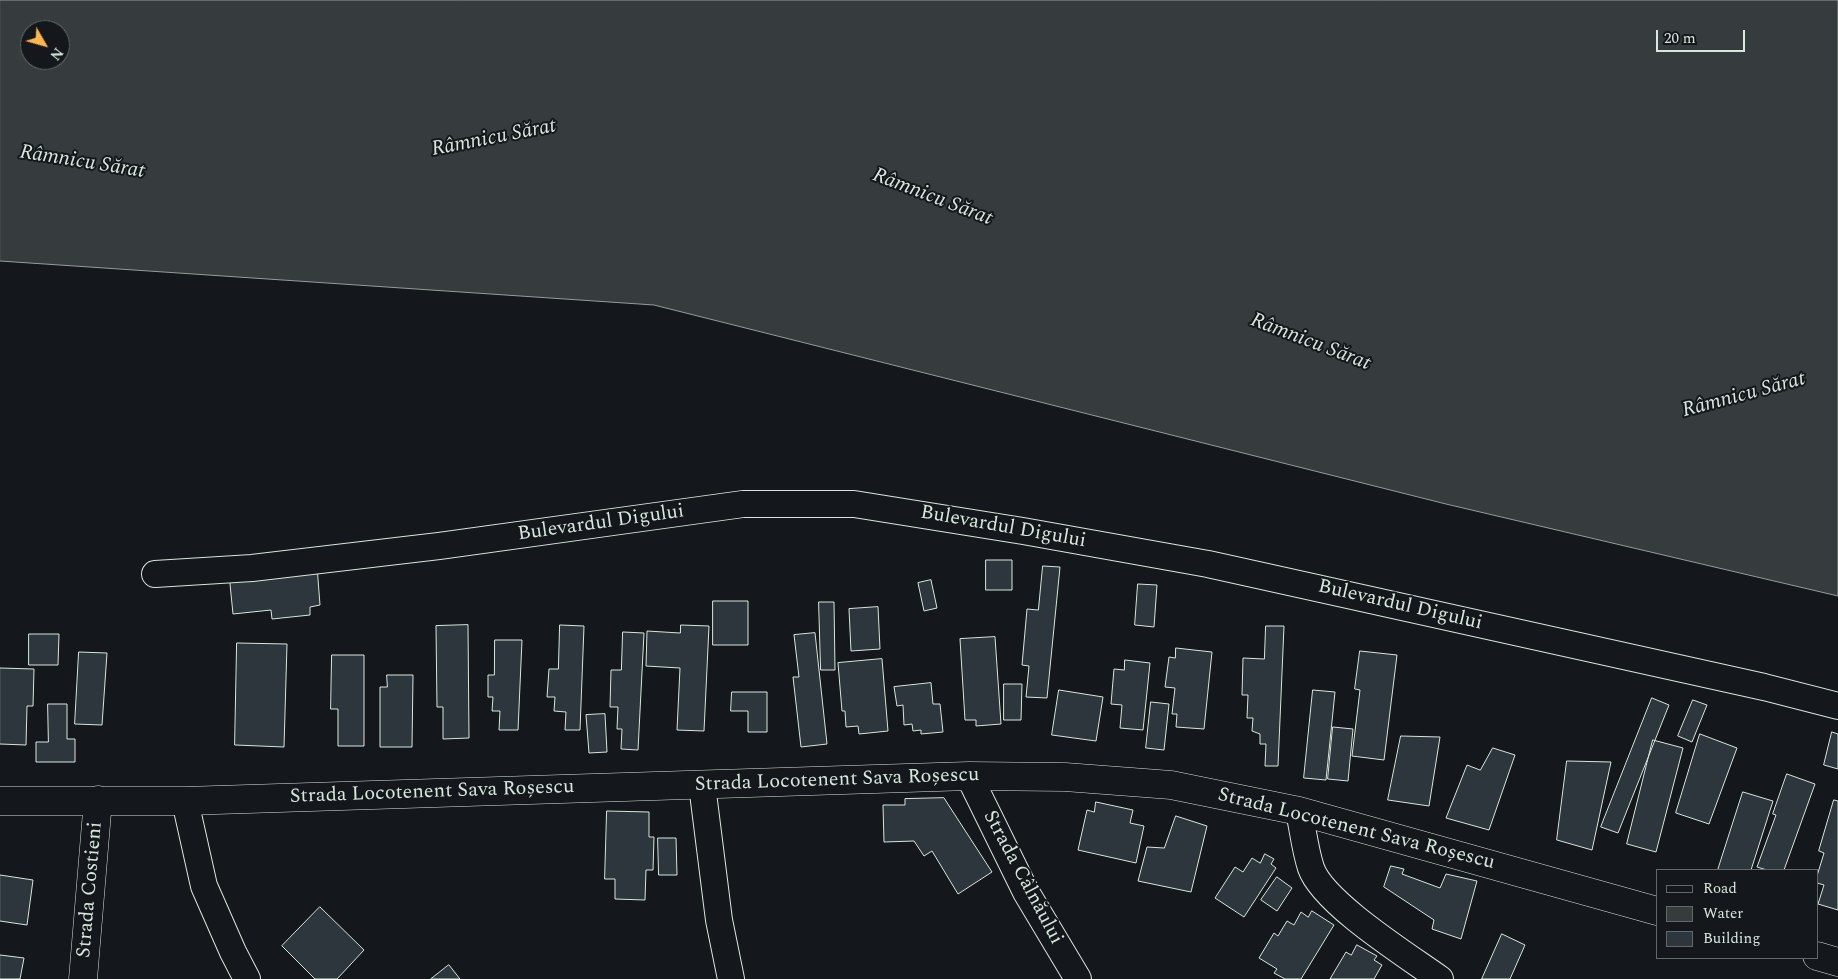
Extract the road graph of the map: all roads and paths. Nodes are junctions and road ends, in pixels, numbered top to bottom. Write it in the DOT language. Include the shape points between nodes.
graph roads {
  1 [pos="155,574"];
  2 [pos="1838,706"];
  3 [pos="969,776"];
  4 [pos="702,785"];
  5 [pos="98,800"];
  6 [pos="0,801"];
  7 [pos="185,801"];
  8 [pos="1299,811"];
  9 [pos="1656,911"];
  10 [pos="1818,956"];
  11 [pos="1838,962"];
  12 [pos="83,979"];
  13 [pos="247,979"];
  14 [pos="732,979"];
  15 [pos="1078,979"];
  16 [pos="1440,979"];
  1 -- 2 [label="street, Bulevardul Digului" via="252,568 439,546 743,504 854,504 1023,530 1208,564"];
  3 -- 4 [label="street, Strada Locotenent Sava Roșescu"];
  3 -- 8 [label="street, Strada Locotenent Sava Roșescu" via="1171,785"];
  3 -- 15 [label="street, Strada Câlnăului" via="1026,892"];
  4 -- 7 [label="street, Strada Locotenent Sava Roșescu"];
  4 -- 14 [label="street" via="719,920"];
  5 -- 6 [label="street, Strada Locotenent Sava Roșescu"];
  5 -- 7 [label="street, Strada Locotenent Sava Roșescu"];
  5 -- 12 [label="street, Strada Costieni"];
  7 -- 13 [label="street" via="204,886"];
  8 -- 9 [label="street, Strada Locotenent Sava Roșescu"];
  8 -- 16 [label="street" via="1312,869 1323,887 1350,913"];
  10 -- 11 [label="street"];
}
